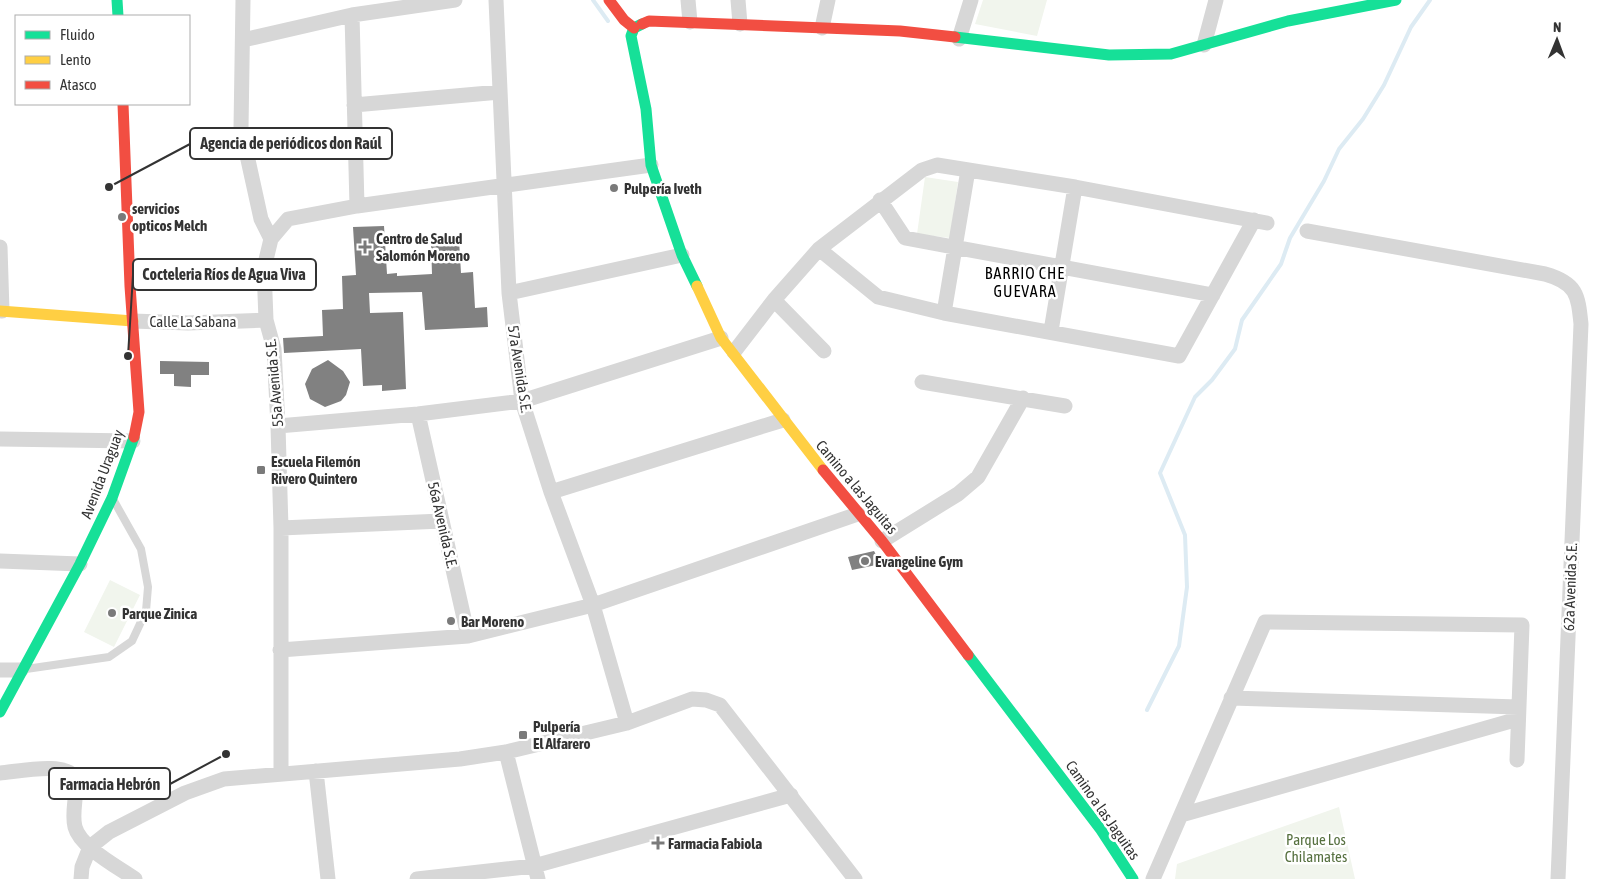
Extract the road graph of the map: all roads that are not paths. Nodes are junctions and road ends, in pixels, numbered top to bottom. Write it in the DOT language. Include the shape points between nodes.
graph roads {
  1 [pos="118,0"];
  2 [pos="243,0"];
  3 [pos="455,0"];
  4 [pos="496,0"];
  5 [pos="609,0"];
  6 [pos="688,0"];
  7 [pos="738,0"];
  8 [pos="828,0"];
  9 [pos="971,0"];
  10 [pos="1216,0"];
  11 [pos="1396,0"];
  12 [pos="118,15"];
  13 [pos="352,15"];
  14 [pos="690,22"];
  15 [pos="740,24"];
  16 [pos="634,28"];
  17 [pos="822,28"];
  18 [pos="959,39"];
  19 [pos="243,40"];
  20 [pos="1204,45"];
  21 [pos="500,92"];
  22 [pos="123,105"];
  23 [pos="354,105"];
  24 [pos="651,165"];
  25 [pos="968,170"];
  26 [pos="504,187"];
  27 [pos="1075,187"];
  28 [pos="880,200"];
  29 [pos="357,206"];
  30 [pos="1307,230"];
  31 [pos="271,238"];
  32 [pos="0,247"];
  33 [pos="955,248"];
  34 [pos="819,249"];
  35 [pos="682,255"];
  36 [pos="1062,268"];
  37 [pos="508,293"];
  38 [pos="1213,295"];
  39 [pos="774,300"];
  40 [pos="1,311"];
  41 [pos="944,313"];
  42 [pos="266,320"];
  43 [pos="133,321"];
  44 [pos="1051,331"];
  45 [pos="721,338"];
  46 [pos="734,352"];
  47 [pos="824,352"];
  48 [pos="922,382"];
  49 [pos="1023,398"];
  50 [pos="522,401"];
  51 [pos="1065,406"];
  52 [pos="418,414"];
  53 [pos="783,420"];
  54 [pos="278,426"];
  55 [pos="0,439"];
  56 [pos="133,441"];
  57 [pos="552,492"];
  58 [pos="112,498"];
  59 [pos="858,514"];
  60 [pos="442,521"];
  61 [pos="281,528"];
  62 [pos="882,541"];
  63 [pos="0,562"];
  64 [pos="80,564"];
  65 [pos="593,605"];
  66 [pos="468,636"];
  67 [pos="280,650"];
  68 [pos="0,670"];
  69 [pos="21,670"];
  70 [pos="1232,698"];
  71 [pos="0,712"];
  72 [pos="1518,713"];
  73 [pos="628,723"];
  74 [pos="506,752"];
  75 [pos="1517,760"];
  76 [pos="316,771"];
  77 [pos="282,772"];
  78 [pos="0,773"];
  79 [pos="790,794"];
  80 [pos="1181,815"];
  81 [pos="90,847"];
  82 [pos="536,873"];
  83 [pos="81,879"];
  84 [pos="135,879"];
  85 [pos="328,879"];
  86 [pos="417,879"];
  87 [pos="855,879"];
  88 [pos="1133,879"];
  89 [pos="1153,879"];
  90 [pos="1558,879"];
  1 -- 12 [label="street"];
  2 -- 19 [label="street"];
  3 -- 13 [label="street"];
  4 -- 21 [label="street, 57a Avenida S.E."];
  5 -- 16 [label="street"];
  6 -- 14 [label="street"];
  7 -- 15 [label="street"];
  8 -- 17 [label="street"];
  9 -- 18 [label="street"];
  10 -- 20 [label="street"];
  11 -- 20 [label="street" via="1288,21"];
  13 -- 19 [label="street"];
  13 -- 23 [label="street"];
  14 -- 15 [label="street"];
  14 -- 16 [label="street" via="649,20"];
  15 -- 17 [label="street"];
  16 -- 24 [label="street, Camino a las Jaguitas" via="632,48 646,109"];
  17 -- 18 [label="street" via="900,31"];
  18 -- 20 [label="street" via="1109,55 1172,54"];
  19 -- 31 [label="street" via="242,128 261,219"];
  21 -- 23 [label="street"];
  21 -- 26 [label="street, 57a Avenida S.E."];
  22 -- 43 [label="street, Avenida Uraguay"];
  23 -- 29 [label="street"];
  24 -- 26 [label="street"];
  24 -- 35 [label="street, Camino a las Jaguitas"];
  25 -- 27 [label="street"];
  25 -- 28 [label="street" via="937,165 922,170"];
  25 -- 33 [label="street"];
  26 -- 29 [label="street"];
  26 -- 37 [label="street, 57a Avenida S.E."];
  27 -- 36 [label="street"];
  27 -- 38 [label="street" via="1260,221"];
  28 -- 33 [label="street" via="906,238"];
  28 -- 34 [label="street"];
  29 -- 31 [label="street" via="288,219"];
  30 -- 90 [label="street, 62a Avenida S.E." via="1545,274 1567,283 1578,295 1582,324"];
  31 -- 42 [label="street, 55a Avenida S.E." via="264,268"];
  32 -- 40 [label="street"];
  33 -- 36 [label="street"];
  33 -- 41 [label="street"];
  34 -- 39 [label="street"];
  34 -- 41 [label="street" via="874,295"];
  35 -- 37 [label="street"];
  35 -- 45 [label="street, Camino a las Jaguitas"];
  36 -- 38 [label="street"];
  36 -- 44 [label="street"];
  37 -- 50 [label="street, 57a Avenida S.E."];
  38 -- 44 [label="street" via="1179,356"];
  39 -- 46 [label="street"];
  39 -- 47 [label="street"];
  40 -- 43 [label="street, Calle La Sabana"];
  41 -- 44 [label="street"];
  42 -- 43 [label="street, Calle La Sabana"];
  42 -- 54 [label="street, 55a Avenida S.E." via="274,349"];
  43 -- 56 [label="street, Avenida Uraguay" via="139,412"];
  45 -- 46 [label="street, Camino a las Jaguitas"];
  45 -- 50 [label="street"];
  46 -- 53 [label="street, Camino a las Jaguitas"];
  48 -- 49 [label="street"];
  49 -- 51 [label="street"];
  49 -- 62 [label="street" via="978,477 958,494"];
  50 -- 52 [label="street"];
  50 -- 57 [label="street, 57a Avenida S.E."];
  52 -- 54 [label="street"];
  52 -- 60 [label="street, 56a Avenida S.E."];
  53 -- 57 [label="street"];
  53 -- 59 [label="street, Camino a las Jaguitas"];
  54 -- 61 [label="street, 55a Avenida S.E."];
  55 -- 56 [label="street"];
  56 -- 58 [label="street, Avenida Uraguay"];
  57 -- 65 [label="street, 57a Avenida S.E."];
  58 -- 64 [label="street, Avenida Uraguay"];
  58 -- 69 [label="lane" via="141,549 148,587 146,611 132,641 109,657"];
  59 -- 62 [label="street, Camino a las Jaguitas"];
  59 -- 65 [label="street"];
  60 -- 61 [label="street"];
  60 -- 66 [label="street, 56a Avenida S.E."];
  61 -- 67 [label="street, 55a Avenida S.E."];
  62 -- 88 [label="street, Camino a las Jaguitas" via="1101,830"];
  63 -- 64 [label="street"];
  64 -- 69 [label="street, Avenida Uraguay"];
  65 -- 66 [label="street"];
  65 -- 73 [label="street, 57a Avenida S.E."];
  66 -- 67 [label="street"];
  67 -- 77 [label="street, 55a Avenida S.E."];
  68 -- 69 [label="street"];
  69 -- 71 [label="street, Avenida Uraguay"];
  70 -- 72 [label="street"];
  70 -- 72 [label="street" via="1265,622 1522,625"];
  70 -- 80 [label="street"];
  72 -- 75 [label="street"];
  72 -- 80 [label="street"];
  73 -- 74 [label="street"];
  73 -- 79 [label="street" via="692,699 720,705"];
  74 -- 76 [label="street"];
  74 -- 82 [label="street"];
  76 -- 77 [label="street"];
  76 -- 85 [label="street"];
  77 -- 81 [label="street" via="224,779 185,793 109,832"];
  78 -- 81 [label="street" via="60,768 69,771 75,779 75,827 86,846"];
  79 -- 82 [label="street"];
  79 -- 87 [label="street"];
  80 -- 89 [label="street"];
  81 -- 83 [label="street"];
  81 -- 84 [label="street"];
  82 -- 86 [label="street"];
}
